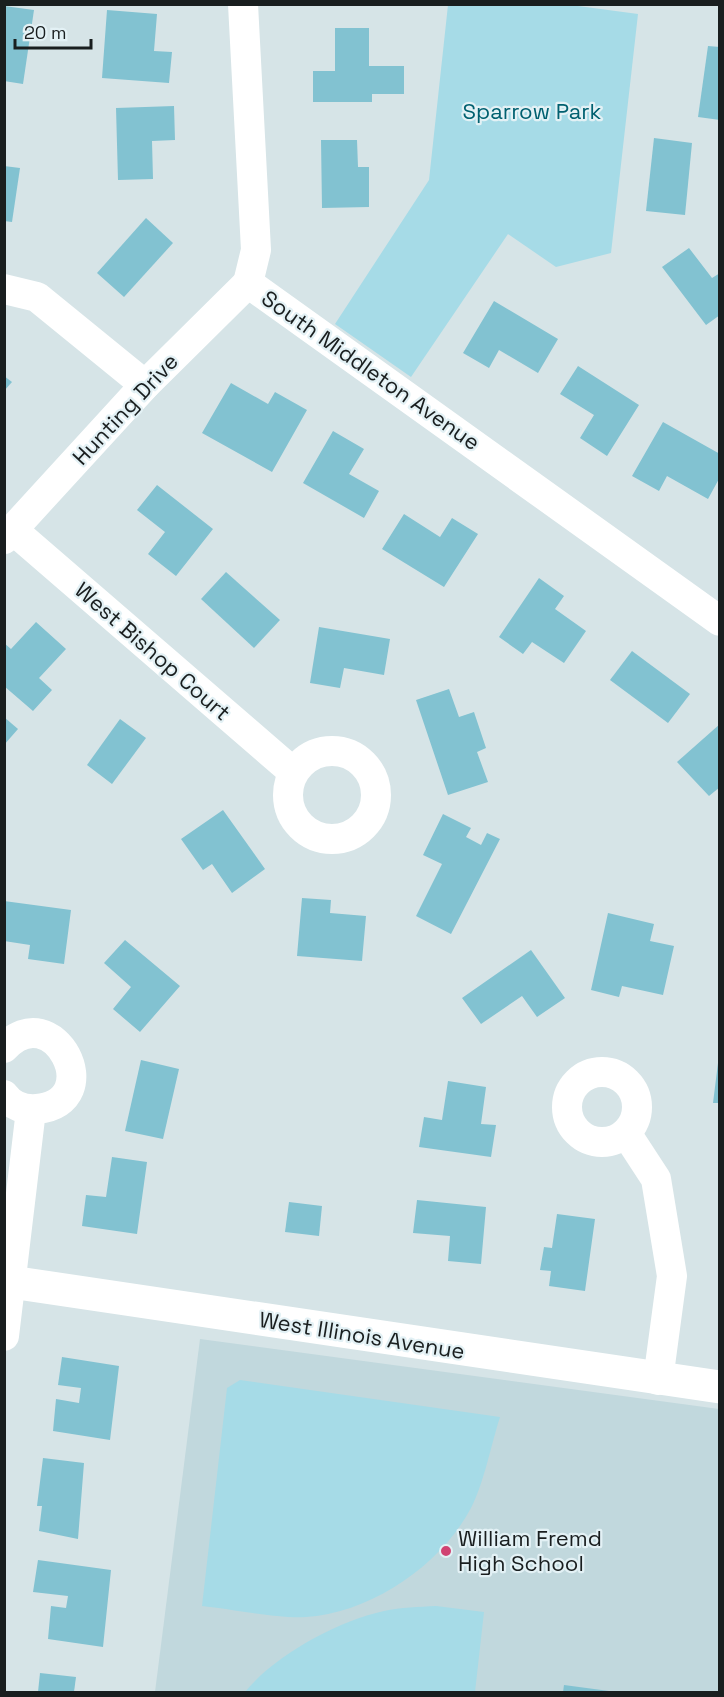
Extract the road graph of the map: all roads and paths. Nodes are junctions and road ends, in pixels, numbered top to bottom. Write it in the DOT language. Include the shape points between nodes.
graph roads {
  1 [pos="243,4"];
  2 [pos="248,283"];
  3 [pos="4,289"];
  4 [pos="145,386"];
  5 [pos="9,535"];
  6 [pos="720,621"];
  7 [pos="293,772"];
  8 [pos="4,1048"];
  9 [pos="4,1095"];
  10 [pos="31,1110"];
  11 [pos="626,1133"];
  12 [pos="8,1281"];
  13 [pos="4,1336"];
  14 [pos="658,1380"];
  15 [pos="720,1387"];
  1 -- 2 [label="street, South Middleton Avenue" via="256,250"];
  2 -- 4 [label="street, Hunting Drive"];
  2 -- 6 [label="street, South Middleton Avenue"];
  3 -- 4 [label="street" via="37,297"];
  4 -- 5 [label="street, Hunting Drive"];
  5 -- 7 [label="street, West Bishop Court"];
  8 -- 10 [label="street" via="30,1034 43,1035 58,1043 69,1058 71,1081 66,1092 51,1105"];
  9 -- 10 [label="street" via="12,1103"];
  10 -- 12 [label="street"];
  11 -- 14 [label="street" via="656,1179 672,1276"];
  12 -- 13 [label="street"];
  12 -- 14 [label="main road, West Illinois Avenue"];
  14 -- 15 [label="main road, West Illinois Avenue"];
}
